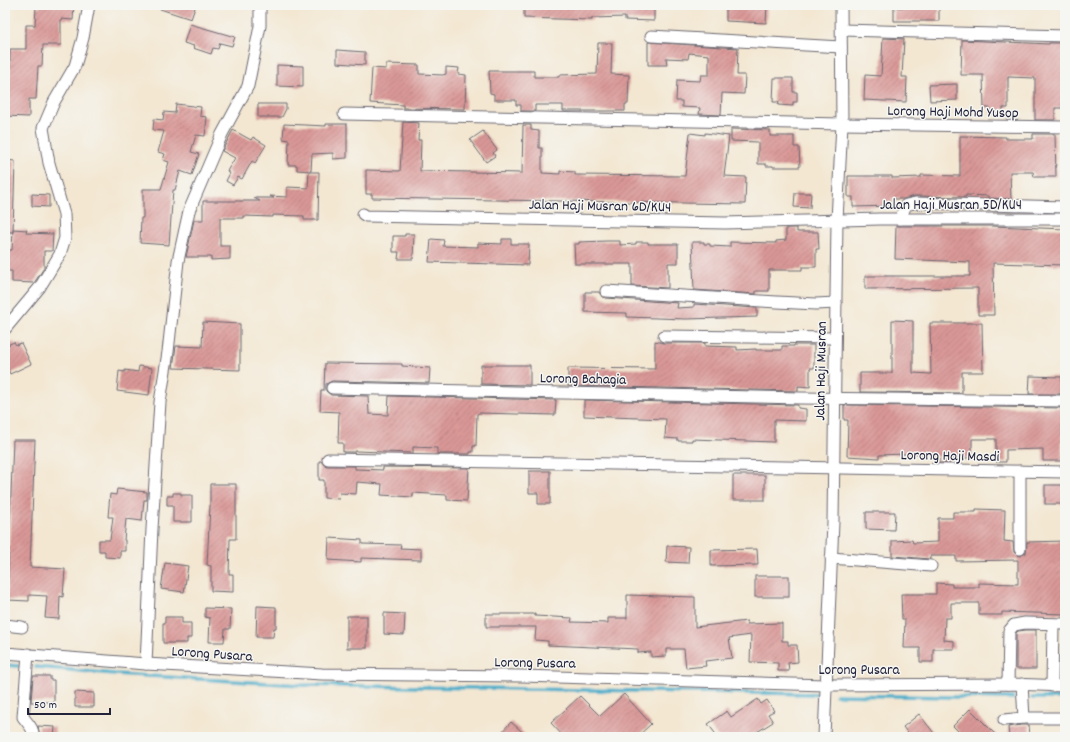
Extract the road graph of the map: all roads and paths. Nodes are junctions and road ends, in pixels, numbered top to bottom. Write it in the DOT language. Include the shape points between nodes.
graph roads {
  1 [pos="89,5"];
  2 [pos="260,5"];
  3 [pos="841,5"];
  4 [pos="842,30"];
  5 [pos="651,36"];
  6 [pos="1065,36"];
  7 [pos="841,47"];
  8 [pos="344,114"];
  9 [pos="842,124"];
  10 [pos="1065,127"];
  11 [pos="1065,207"];
  12 [pos="363,214"];
  13 [pos="900,219"];
  14 [pos="1065,219"];
  15 [pos="837,220"];
  16 [pos="606,291"];
  17 [pos="833,303"];
  18 [pos="5,329"];
  19 [pos="664,336"];
  20 [pos="835,338"];
  21 [pos="332,388"];
  22 [pos="834,399"];
  23 [pos="1065,401"];
  24 [pos="328,459"];
  25 [pos="834,468"];
  26 [pos="1020,471"];
  27 [pos="1065,472"];
  28 [pos="1020,549"];
  29 [pos="831,558"];
  30 [pos="931,566"];
  31 [pos="1053,624"];
  32 [pos="1065,624"];
  33 [pos="5,626"];
  34 [pos="22,627"];
  35 [pos="5,653"];
  36 [pos="28,654"];
  37 [pos="146,664"];
  38 [pos="1008,684"];
  39 [pos="1022,684"];
  40 [pos="826,685"];
  41 [pos="1052,686"];
  42 [pos="1065,686"];
  43 [pos="1024,718"];
  44 [pos="1065,718"];
  45 [pos="1004,720"];
  46 [pos="33,737"];
  47 [pos="824,737"];
  1 -- 18 [label="street" via="75,66 54,102 43,128 49,163 64,214 65,238 60,254 40,287"];
  2 -- 37 [label="street" via="260,26 248,86 222,134 189,211 178,262 160,402"];
  3 -- 4 [label="street, Jalan Haji Musran"];
  4 -- 6 [label="street"];
  4 -- 7 [label="street, Jalan Haji Musran"];
  5 -- 7 [label="street"];
  7 -- 9 [label="street, Jalan Haji Musran"];
  8 -- 9 [label="street, Lorong Haji Mohd Yusop"];
  9 -- 10 [label="street, Lorong Haji Mohd Yusop"];
  9 -- 15 [label="street, Jalan Haji Musran"];
  11 -- 13 [label="street" via="914,203 906,205"];
  12 -- 15 [label="street, Jalan Haji Musran 6D/KU4" via="725,223"];
  13 -- 14 [label="street, Jalan Haji Musran 5D/KU4"];
  13 -- 15 [label="street, Jalan Haji Musran 5D/KU4"];
  15 -- 17 [label="street, Jalan Haji Musran"];
  16 -- 17 [label="street"];
  17 -- 20 [label="street, Jalan Haji Musran"];
  19 -- 20 [label="street"];
  20 -- 22 [label="street, Jalan Haji Musran"];
  21 -- 22 [label="street, Lorong Bahagia"];
  22 -- 23 [label="street, Lorong Bahagia"];
  22 -- 25 [label="street, Jalan Haji Musran"];
  24 -- 25 [label="street, Lorong Haji Masdi"];
  25 -- 26 [label="street, Lorong Haji Masdi"];
  25 -- 29 [label="street, Jalan Haji Musran"];
  26 -- 27 [label="street, Lorong Haji Masdi"];
  26 -- 28 [label="street"];
  29 -- 30 [label="street"];
  29 -- 40 [label="street, Jalan Haji Musran"];
  31 -- 32 [label="street"];
  31 -- 38 [label="street" via="1025,623 1014,625 1009,631"];
  31 -- 41 [label="street"];
  33 -- 34 [label="street"];
  35 -- 36 [label="street, Lorong Pusara"];
  36 -- 37 [label="street, Lorong Pusara"];
  36 -- 46 [label="street" via="24,717 34,732"];
  37 -- 40 [label="street, Lorong Pusara" via="322,674 522,676"];
  38 -- 39 [label="street, Lorong Pusara"];
  38 -- 40 [label="street, Lorong Pusara"];
  39 -- 41 [label="street, Lorong Pusara"];
  39 -- 43 [label="street"];
  40 -- 47 [label="street, Jalan Haji Musran"];
  41 -- 42 [label="street, Lorong Pusara"];
  43 -- 44 [label="street"];
  43 -- 45 [label="street"];
}
